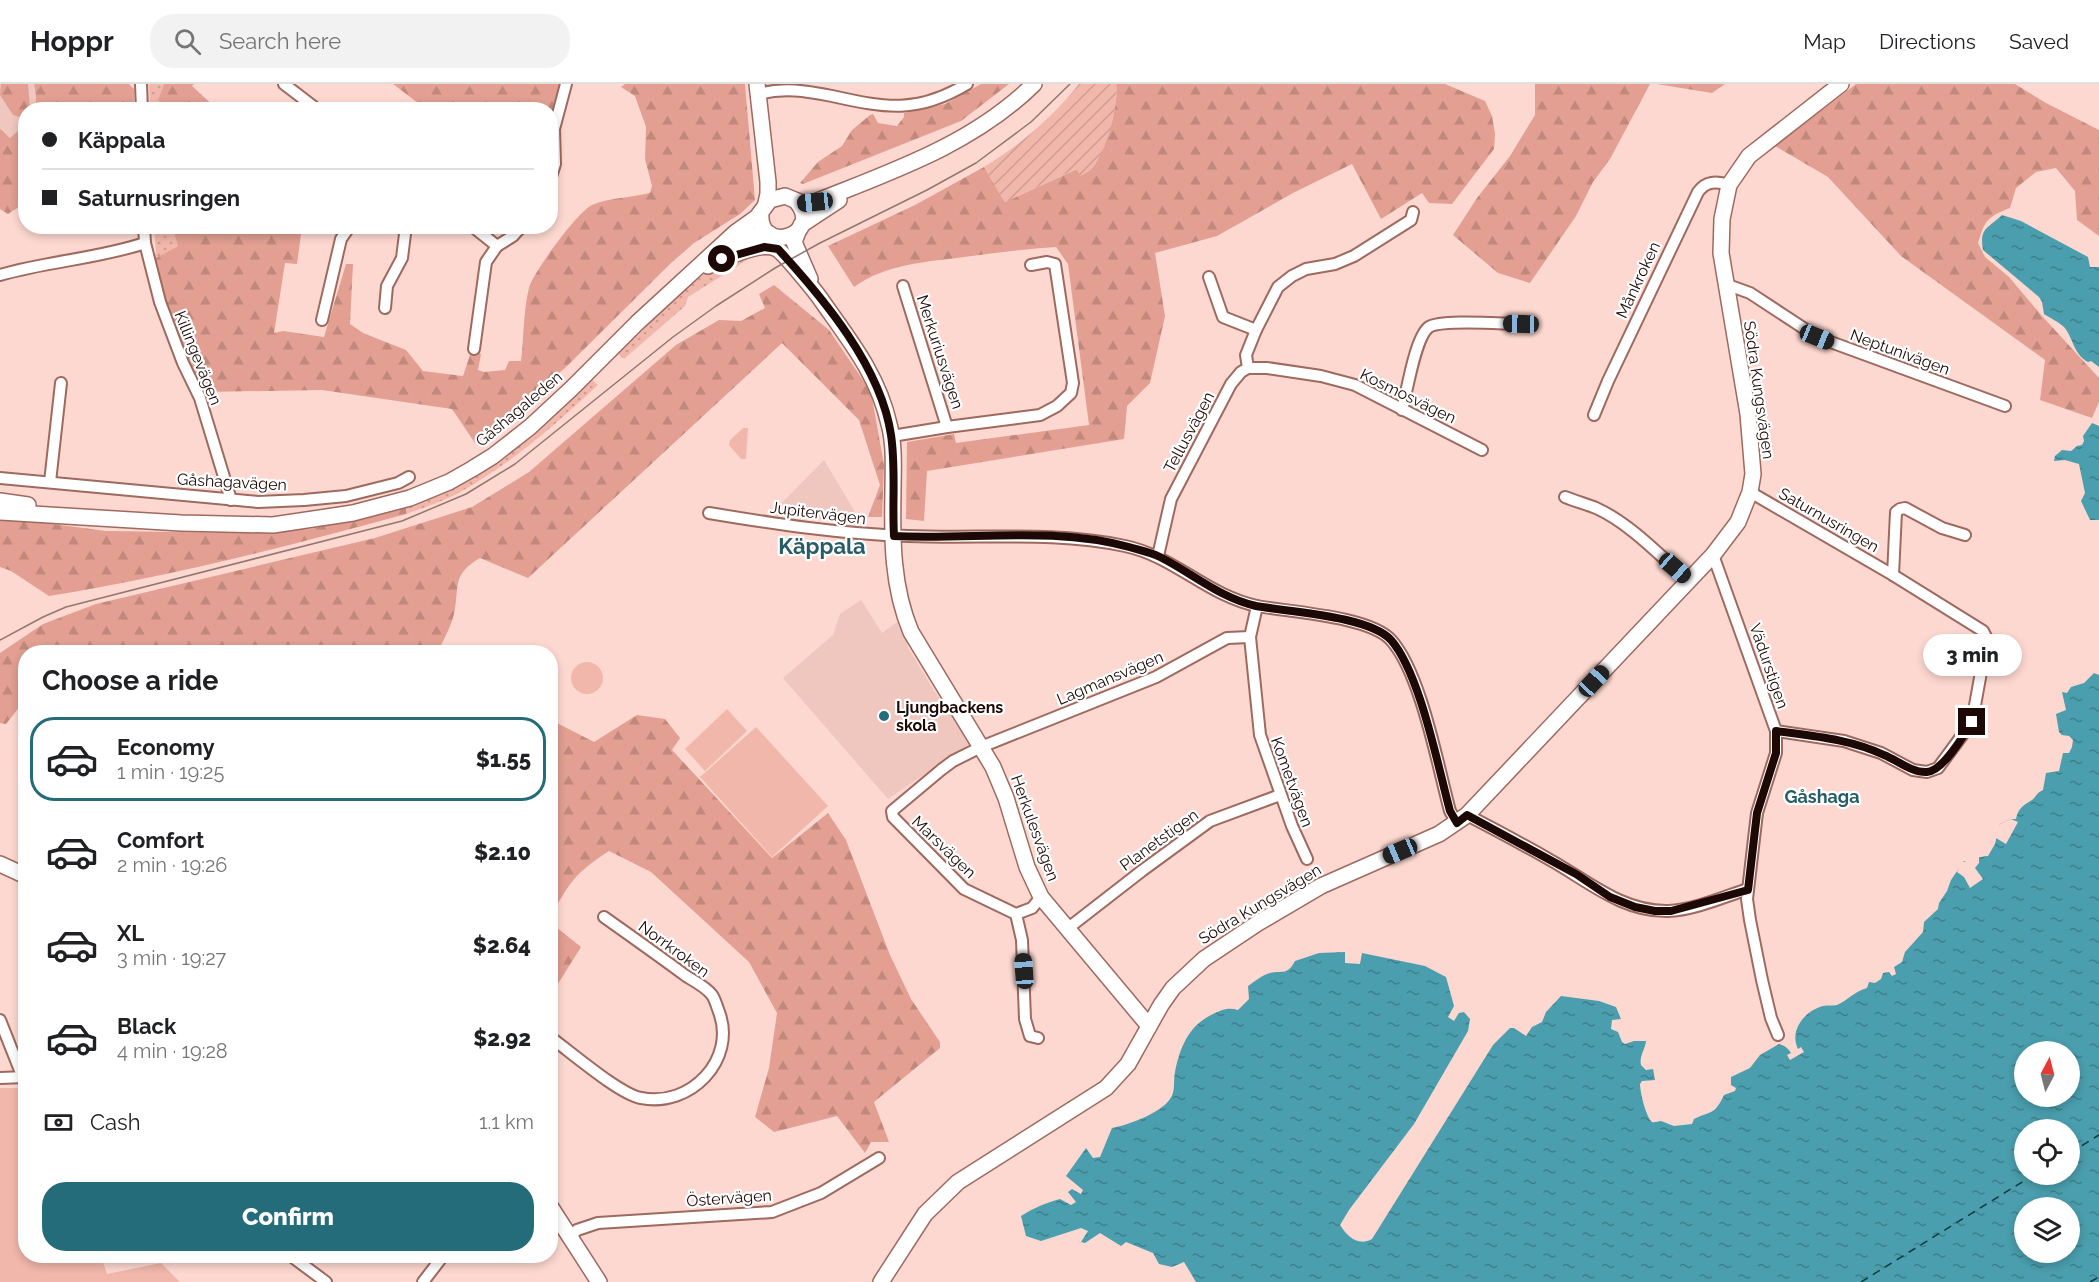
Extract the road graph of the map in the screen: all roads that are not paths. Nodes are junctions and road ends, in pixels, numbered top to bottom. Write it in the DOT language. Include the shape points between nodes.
graph roads {
  1 [pos="141,84"];
  2 [pos="566,84"];
  3 [pos="967,84"];
  4 [pos="1034,84"];
  5 [pos="1841,84"];
  6 [pos="288,85"];
  7 [pos="758,89"];
  8 [pos="142,102"];
  9 [pos="308,102"];
  10 [pos="558,114"];
  11 [pos="765,148"];
  12 [pos="867,182"];
  13 [pos="1729,184"];
  14 [pos="791,199"];
  15 [pos="764,208"];
  16 [pos="1413,212"];
  17 [pos="800,227"];
  18 [pos="144,234"];
  19 [pos="346,234"];
  20 [pos="405,234"];
  21 [pos="482,234"];
  22 [pos="512,234"];
  23 [pos="774,240"];
  24 [pos="145,243"];
  25 [pos="497,246"];
  26 [pos="719,250"];
  27 [pos="1031,265"];
  28 [pos="0,275"];
  29 [pos="1209,277"];
  30 [pos="685,280"];
  31 [pos="1725,285"];
  32 [pos="903,286"];
  33 [pos="814,290"];
  34 [pos="385,308"];
  35 [pos="322,320"];
  36 [pos="1521,324"];
  37 [pos="1256,330"];
  38 [pos="474,349"];
  39 [pos="1248,368"];
  40 [pos="61,383"];
  41 [pos="2005,406"];
  42 [pos="1402,410"];
  43 [pos="1594,415"];
  44 [pos="947,427"];
  45 [pos="892,436"];
  46 [pos="1482,450"];
  47 [pos="408,477"];
  48 [pos="0,478"];
  49 [pos="50,482"];
  50 [pos="1750,492"];
  51 [pos="1565,497"];
  52 [pos="231,500"];
  53 [pos="0,501"];
  54 [pos="0,512"];
  55 [pos="709,513"];
  56 [pos="120,519"];
  57 [pos="1965,535"];
  58 [pos="894,536"];
  59 [pos="1713,555"];
  60 [pos="1158,556"];
  61 [pos="1893,575"];
  62 [pos="1689,581"];
  63 [pos="1257,606"];
  64 [pos="1250,638"];
  65 [pos="1776,731"];
  66 [pos="981,747"];
  67 [pos="1280,795"];
  68 [pos="1462,819"];
  69 [pos="1307,859"];
  70 [pos="0,864"];
  71 [pos="18,872"];
  72 [pos="1748,890"];
  73 [pos="1041,897"];
  74 [pos="1016,914"];
  75 [pos="604,917"];
  76 [pos="1067,929"];
  77 [pos="0,1020"];
  78 [pos="1149,1026"];
  79 [pos="1778,1035"];
  80 [pos="1038,1038"];
  81 [pos="558,1043"];
  82 [pos="18,1063"];
  83 [pos="18,1077"];
  84 [pos="0,1078"];
  85 [pos="879,1158"];
  86 [pos="558,1217"];
  87 [pos="571,1236"];
  88 [pos="300,1263"];
  89 [pos="438,1263"];
  90 [pos="326,1282"];
  91 [pos="423,1282"];
  92 [pos="599,1282"];
  93 [pos="881,1282"];
  1 -- 8 [label="street"];
  2 -- 10 [label="street"];
  3 -- 7 [label="street" via="938,100 904,107 792,89"];
  4 -- 12 [label="street, Gåshagaleden" via="978,129"];
  5 -- 13 [label="street, Södra Kungsvägen" via="1749,156"];
  6 -- 9 [label="street"];
  7 -- 11 [label="street"];
  11 -- 14 [label="street" via="781,190"];
  11 -- 15 [label="street" via="768,194"];
  12 -- 14 [label="street, Gåshagaleden" via="815,202 802,204"];
  12 -- 17 [label="street, Gåshagaleden"];
  13 -- 31 [label="street, Södra Kungsvägen" via="1721,233"];
  13 -- 43 [label="street, Månkroken" via="1706,183 1698,192"];
  14 -- 15 [label="street, Gåshagaleden" via="776,196"];
  14 -- 17 [label="street" via="802,212"];
  15 -- 23 [label="street" via="762,223"];
  15 -- 26 [label="street, Gåshagaleden"];
  16 -- 37 [label="street" via="1411,220 1354,256 1292,276 1278,287"];
  17 -- 23 [label="street, Gåshagaleden" via="788,237"];
  17 -- 33 [label="street, Herkulesvägen" via="794,242"];
  18 -- 24 [label="street, Killingevägen"];
  19 -- 35 [label="street" via="340,239"];
  20 -- 34 [label="street" via="402,258 387,286"];
  21 -- 25 [label="street"];
  22 -- 25 [label="street"];
  23 -- 26 [label="street, Gåshagaleden" via="759,234"];
  23 -- 30 [label="street" via="705,267"];
  23 -- 33 [label="street, Herkulesvägen"];
  24 -- 28 [label="street"];
  24 -- 52 [label="street, Killingevägen" via="160,302 200,398"];
  25 -- 38 [label="street" via="486,262"];
  26 -- 30 [label="street, Gåshagaleden"];
  27 -- 44 [label="street, Merkuriusvägen" via="1055,264 1073,383 1071,393 1040,415"];
  29 -- 37 [label="street" via="1223,317"];
  30 -- 56 [label="street, Gåshagaleden" via="530,427 493,456 429,490 370,509 296,523 248,526"];
  31 -- 41 [label="street, Neptunivägen" via="1750,294 1817,337"];
  31 -- 50 [label="street, Södra Kungsvägen" via="1752,450"];
  32 -- 44 [label="street, Merkuriusvägen"];
  33 -- 45 [label="street, Herkulesvägen" via="866,363"];
  36 -- 42 [label="street" via="1441,323 1428,328 1419,341"];
  37 -- 39 [label="street" via="1246,355"];
  39 -- 42 [label="street, Kosmosvägen" via="1321,376 1355,385"];
  39 -- 60 [label="street, Tellusvägen" via="1231,384 1171,499"];
  40 -- 49 [label="street"];
  42 -- 46 [label="street, Kosmosvägen"];
  44 -- 45 [label="street, Merkuriusvägen"];
  45 -- 58 [label="street, Herkulesvägen"];
  47 -- 52 [label="street, Gåshagavägen" via="346,496 282,502"];
  48 -- 49 [label="street, Gåshagavägen"];
  49 -- 52 [label="street, Gåshagavägen"];
  50 -- 59 [label="street, Södra Kungsvägen" via="1737,522"];
  50 -- 61 [label="street, Saturnusringen"];
  51 -- 62 [label="street" via="1613,518"];
  53 -- 56 [label="street, Gåshagaleden"];
  54 -- 56 [label="street, Gåshagaleden"];
  55 -- 58 [label="street, Jupitervägen"];
  57 -- 61 [label="street, Saturnusringen" via="1900,509 1896,512"];
  58 -- 60 [label="street, Jupitervägen" via="1081,538"];
  58 -- 66 [label="street, Herkulesvägen" via="895,579 904,616"];
  59 -- 62 [label="street, Södra Kungsvägen"];
  59 -- 65 [label="street, Vädurstigen"];
  60 -- 63 [label="street, Jupitervägen" via="1218,592"];
  61 -- 65 [label="street, Saturnusringen" via="1983,631 1986,639 1972,722 1947,758 1938,768 1927,772 1913,770 1881,753 1844,741"];
  62 -- 68 [label="street, Södra Kungsvägen"];
  63 -- 64 [label="street, Kometvägen"];
  63 -- 68 [label="street, Jupitervägen" via="1347,620 1390,639 1416,687 1450,811"];
  64 -- 66 [label="street, Lagmansvägen" via="1227,638 1156,677"];
  64 -- 67 [label="street, Kometvägen" via="1260,735"];
  65 -- 72 [label="street, Vädurstigen" via="1776,753 1757,813"];
  66 -- 73 [label="street, Herkulesvägen" via="1000,781 1024,858"];
  66 -- 74 [label="street, Marsvägen" via="926,781 892,815 963,889"];
  67 -- 69 [label="street, Kometvägen"];
  67 -- 76 [label="street, Planetstigen" via="1210,821"];
  68 -- 72 [label="street" via="1567,869 1610,897 1635,907 1671,911"];
  68 -- 78 [label="street, Södra Kungsvägen" via="1439,834 1321,886 1229,942 1173,988"];
  70 -- 71 [label="street"];
  72 -- 79 [label="street, Vädurstigen" via="1760,969"];
  73 -- 74 [label="street" via="1032,908"];
  73 -- 76 [label="street, Herkulesvägen"];
  74 -- 80 [label="street" via="1022,940 1027,1029 1030,1036"];
  75 -- 81 [label="street, Norrkroken" via="712,994 721,1019 722,1047 699,1083 677,1096 653,1100 627,1094"];
  76 -- 78 [label="street, Herkulesvägen"];
  77 -- 82 [label="street"];
  78 -- 93 [label="street, Södra Kungsvägen" via="1128,1064 1106,1088 958,1182 939,1199"];
  83 -- 84 [label="street"];
  85 -- 87 [label="street, Östervägen" via="820,1193 772,1212 598,1223"];
  86 -- 87 [label="street"];
  87 -- 92 [label="street"];
  88 -- 90 [label="street"];
  89 -- 91 [label="street"];
}
